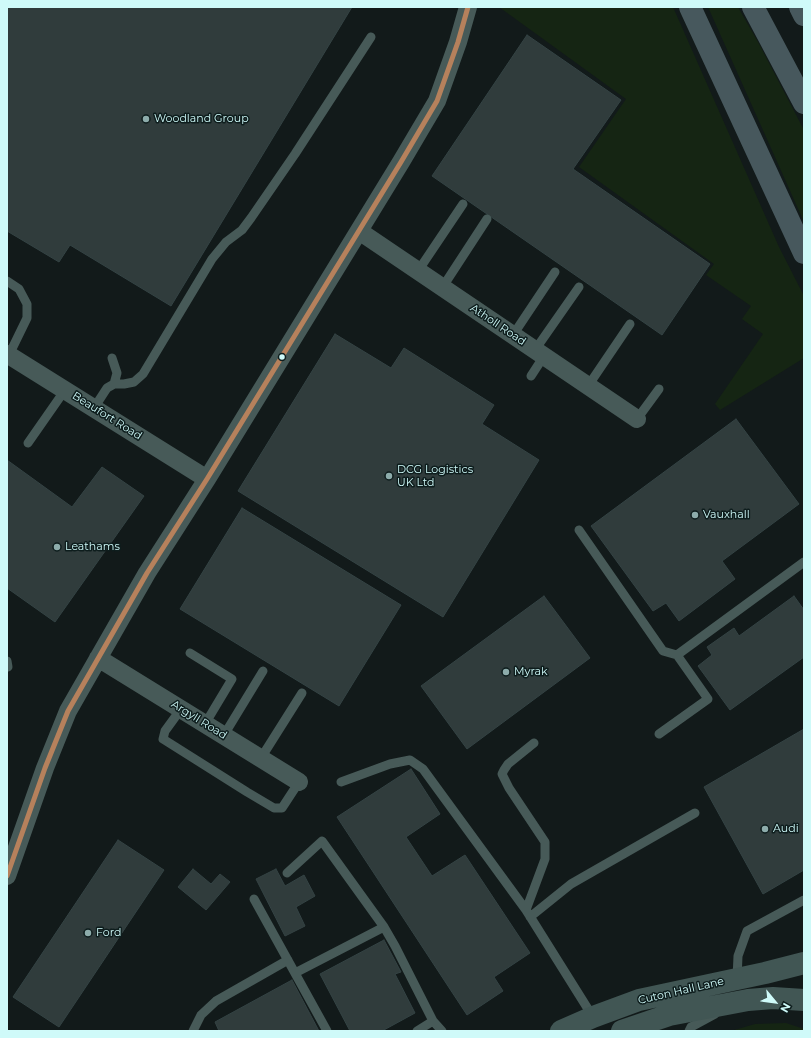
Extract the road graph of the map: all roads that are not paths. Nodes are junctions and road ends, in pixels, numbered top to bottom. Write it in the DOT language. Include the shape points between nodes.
graph roads {
  1 [pos="468,7"];
  2 [pos="690,7"];
  3 [pos="753,7"];
  4 [pos="800,7"];
  5 [pos="804,15"];
  6 [pos="370,38"];
  7 [pos="804,103"];
  8 [pos="463,204"];
  9 [pos="488,219"];
  10 [pos="358,231"];
  11 [pos="804,253"];
  12 [pos="418,271"];
  13 [pos="555,272"];
  14 [pos="7,281"];
  15 [pos="579,287"];
  16 [pos="442,288"];
  17 [pos="630,324"];
  18 [pos="513,335"];
  19 [pos="539,353"];
  20 [pos="8,355"];
  21 [pos="112,358"];
  22 [pos="531,376"];
  23 [pos="114,384"];
  24 [pos="588,386"];
  25 [pos="659,389"];
  26 [pos="65,390"];
  27 [pos="94,408"];
  28 [pos="637,419"];
  29 [pos="28,443"];
  30 [pos="207,479"];
  31 [pos="578,530"];
  32 [pos="804,562"];
  33 [pos="190,653"];
  34 [pos="677,655"];
  35 [pos="98,658"];
  36 [pos="263,671"];
  37 [pos="302,694"];
  38 [pos="181,709"];
  39 [pos="205,724"];
  40 [pos="659,734"];
  41 [pos="224,735"];
  42 [pos="534,743"];
  43 [pos="261,758"];
  44 [pos="299,782"];
  45 [pos="341,782"];
  46 [pos="695,813"];
  47 [pos="287,873"];
  48 [pos="7,876"];
  49 [pos="254,899"];
  50 [pos="804,900"];
  51 [pos="528,914"];
  52 [pos="384,927"];
  53 [pos="288,960"];
  54 [pos="804,963"];
  55 [pos="295,973"];
  56 [pos="738,978"];
  57 [pos="748,1000"];
  58 [pos="804,1000"];
  59 [pos="593,1017"];
  60 [pos="433,1021"];
  61 [pos="193,1031"];
  62 [pos="327,1031"];
  63 [pos="417,1031"];
  64 [pos="442,1031"];
  65 [pos="561,1031"];
  66 [pos="622,1031"];
  67 [pos="689,1031"];
  1 -- 10 [label="street" via="437,100"];
  2 -- 11 [label="main road"];
  3 -- 7 [label="main road"];
  4 -- 5 [label="main road"];
  6 -- 23 [label="lane" via="251,218 212,259 143,374 134,382"];
  8 -- 12 [label="lane"];
  9 -- 16 [label="lane"];
  10 -- 12 [label="street, Atholl Road"];
  10 -- 30 [label="street"];
  12 -- 16 [label="street, Atholl Road"];
  13 -- 18 [label="lane"];
  14 -- 20 [label="lane" via="19,289 27,304 27,318"];
  15 -- 19 [label="lane"];
  16 -- 18 [label="street, Atholl Road"];
  17 -- 24 [label="lane"];
  18 -- 19 [label="street, Atholl Road"];
  19 -- 22 [label="lane"];
  19 -- 24 [label="street, Atholl Road"];
  20 -- 26 [label="street, Beaufort Road"];
  21 -- 23 [label="lane" via="116,373"];
  23 -- 27 [label="lane" via="107,388"];
  24 -- 28 [label="street, Atholl Road"];
  25 -- 28 [label="lane"];
  26 -- 27 [label="street, Beaufort Road"];
  26 -- 29 [label="lane"];
  27 -- 30 [label="street, Beaufort Road"];
  30 -- 35 [label="street" via="147,573"];
  31 -- 34 [label="lane" via="663,651"];
  32 -- 34 [label="lane"];
  33 -- 39 [label="lane" via="232,679"];
  34 -- 40 [label="lane" via="708,699"];
  35 -- 38 [label="street, Argyll Road"];
  35 -- 48 [label="street" via="68,711"];
  36 -- 41 [label="lane"];
  37 -- 43 [label="lane"];
  38 -- 39 [label="street, Argyll Road"];
  38 -- 44 [label="lane" via="164,731 163,739 247,792 274,808 282,808"];
  39 -- 41 [label="street, Argyll Road"];
  41 -- 43 [label="street, Argyll Road"];
  42 -- 51 [label="lane" via="508,764 502,774 545,842 545,859"];
  43 -- 44 [label="street, Argyll Road"];
  45 -- 51 [label="lane" via="390,764 410,760 423,769"];
  46 -- 51 [label="lane" via="571,884"];
  47 -- 52 [label="lane" via="322,841"];
  49 -- 53 [label="lane"];
  50 -- 56 [label="lane" via="747,931 738,956"];
  51 -- 59 [label="lane"];
  52 -- 55 [label="lane"];
  52 -- 60 [label="lane"];
  53 -- 55 [label="lane"];
  53 -- 61 [label="lane" via="216,1000 201,1015"];
  54 -- 56 [label="street, Cuton Hall Lane"];
  55 -- 62 [label="lane"];
  56 -- 59 [label="street, Cuton Hall Lane" via="639,1000"];
  57 -- 58 [label="street, Cuton Hall Lane"];
  57 -- 66 [label="street, Cuton Hall Lane" via="669,1015"];
  57 -- 67 [label="lane" via="711,1016"];
  59 -- 65 [label="street, Cuton Hall Lane"];
  60 -- 63 [label="lane"];
  60 -- 64 [label="lane"];
}
